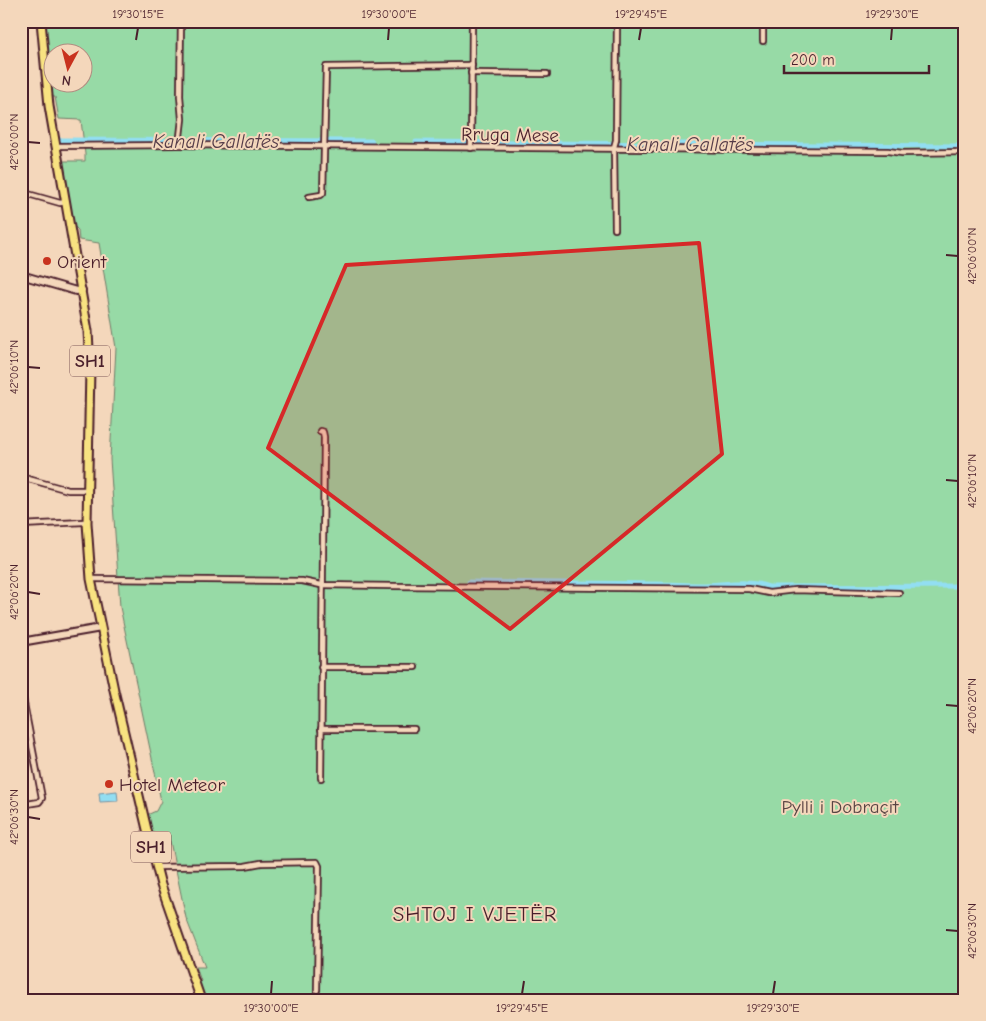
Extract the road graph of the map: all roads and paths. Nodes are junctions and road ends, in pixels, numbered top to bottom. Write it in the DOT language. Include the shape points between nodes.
graph roads {
  1 [pos="41,21"];
  2 [pos="181,21"];
  3 [pos="472,21"];
  4 [pos="617,21"];
  5 [pos="763,21"];
  6 [pos="763,41"];
  7 [pos="472,65"];
  8 [pos="472,73"];
  9 [pos="547,74"];
  10 [pos="180,143"];
  11 [pos="325,145"];
  12 [pos="55,146"];
  13 [pos="471,146"];
  14 [pos="614,148"];
  15 [pos="965,152"];
  16 [pos="21,192"];
  17 [pos="309,197"];
  18 [pos="66,202"];
  19 [pos="615,229"];
  20 [pos="21,275"];
  21 [pos="82,290"];
  22 [pos="320,431"];
  23 [pos="88,432"];
  24 [pos="21,477"];
  25 [pos="84,490"];
  26 [pos="84,522"];
  27 [pos="21,524"];
  28 [pos="91,579"];
  29 [pos="321,585"];
  30 [pos="898,593"];
  31 [pos="100,628"];
  32 [pos="21,642"];
  33 [pos="321,667"];
  34 [pos="415,667"];
  35 [pos="21,688"];
  36 [pos="321,729"];
  37 [pos="414,729"];
  38 [pos="320,778"];
  39 [pos="21,805"];
  40 [pos="156,867"];
  41 [pos="317,990"];
  42 [pos="201,1000"];
  1 -- 12 [label="main road, SH1"];
  2 -- 10 [label="street"];
  3 -- 7 [label="street"];
  4 -- 14 [label="street"];
  5 -- 6 [label="street"];
  7 -- 8 [label="street"];
  7 -- 11 [label="street" via="326,67"];
  8 -- 9 [label="street"];
  8 -- 13 [label="street"];
  10 -- 11 [label="street, Rruga Mese"];
  10 -- 12 [label="street, Rruga Mese"];
  11 -- 13 [label="street, Rruga Mese"];
  11 -- 17 [label="street" via="323,193"];
  12 -- 18 [label="main road, SH1"];
  13 -- 14 [label="street, Rruga Mese"];
  14 -- 15 [label="street, Rruga Mese"];
  14 -- 19 [label="street"];
  16 -- 18 [label="street"];
  18 -- 21 [label="main road, SH1"];
  20 -- 21 [label="street"];
  21 -- 23 [label="main road, SH1" via="90,357"];
  22 -- 29 [label="street" via="324,437"];
  23 -- 25 [label="main road, SH1"];
  23 -- 28 [label="main road, SH1" via="87,544"];
  24 -- 25 [label="street" via="68,490"];
  25 -- 26 [label="main road, SH1"];
  26 -- 27 [label="street"];
  26 -- 31 [label="main road, SH1" via="86,563"];
  28 -- 29 [label="street" via="302,581"];
  28 -- 31 [label="main road, SH1"];
  29 -- 30 [label="street"];
  29 -- 33 [label="street"];
  31 -- 32 [label="street"];
  31 -- 40 [label="main road, SH1"];
  33 -- 34 [label="street"];
  33 -- 36 [label="street"];
  35 -- 39 [label="street" via="42,798 39,802"];
  36 -- 37 [label="street"];
  36 -- 38 [label="street"];
  40 -- 41 [label="street" via="317,862"];
  40 -- 42 [label="main road, SH1"];
}
